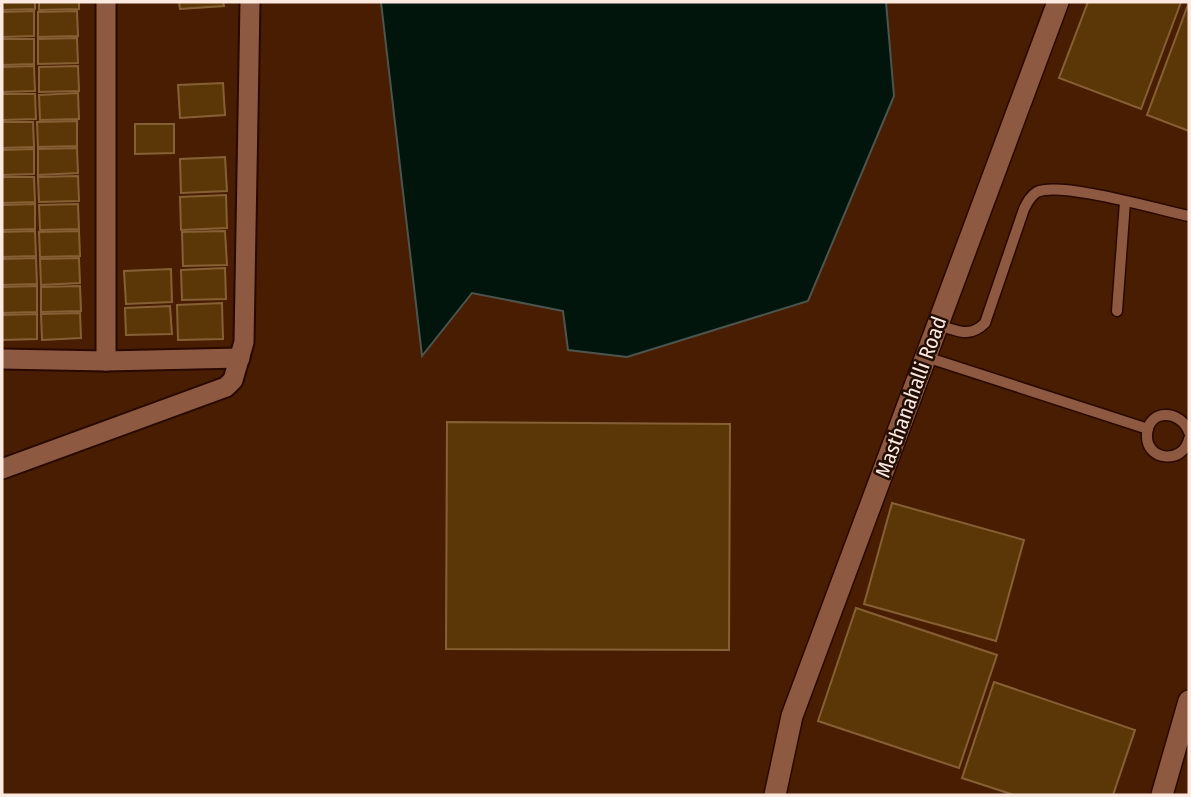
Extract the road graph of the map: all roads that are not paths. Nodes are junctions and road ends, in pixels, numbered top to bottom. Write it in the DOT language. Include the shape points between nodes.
graph roads {
  1 [pos="106,2"];
  2 [pos="250,2"];
  3 [pos="1058,2"];
  4 [pos="1125,202"];
  5 [pos="1189,216"];
  6 [pos="1117,312"];
  7 [pos="938,324"];
  8 [pos="926,356"];
  9 [pos="240,358"];
  10 [pos="2,359"];
  11 [pos="106,361"];
  12 [pos="1148,429"];
  13 [pos="1189,432"];
  14 [pos="1189,439"];
  15 [pos="2,469"];
  16 [pos="1189,701"];
  17 [pos="775,795"];
  18 [pos="1162,795"];
  1 -- 11 [label="street"];
  2 -- 9 [label="street" via="244,342"];
  3 -- 7 [label="street, Masthanahalli Road"];
  4 -- 5 [label="lane"];
  4 -- 6 [label="lane"];
  4 -- 7 [label="lane" via="1068,190 1037,192 1024,209 985,323 977,331 965,333"];
  7 -- 8 [label="street, Masthanahalli Road"];
  8 -- 12 [label="lane"];
  8 -- 17 [label="street, Masthanahalli Road" via="792,716"];
  9 -- 11 [label="street"];
  9 -- 15 [label="street" via="226,387"];
  10 -- 11 [label="street"];
  12 -- 13 [label="lane" via="1156,418 1169,414 1182,419"];
  12 -- 14 [label="lane" via="1152,450 1164,457 1184,450"];
  16 -- 18 [label="street"];
}
